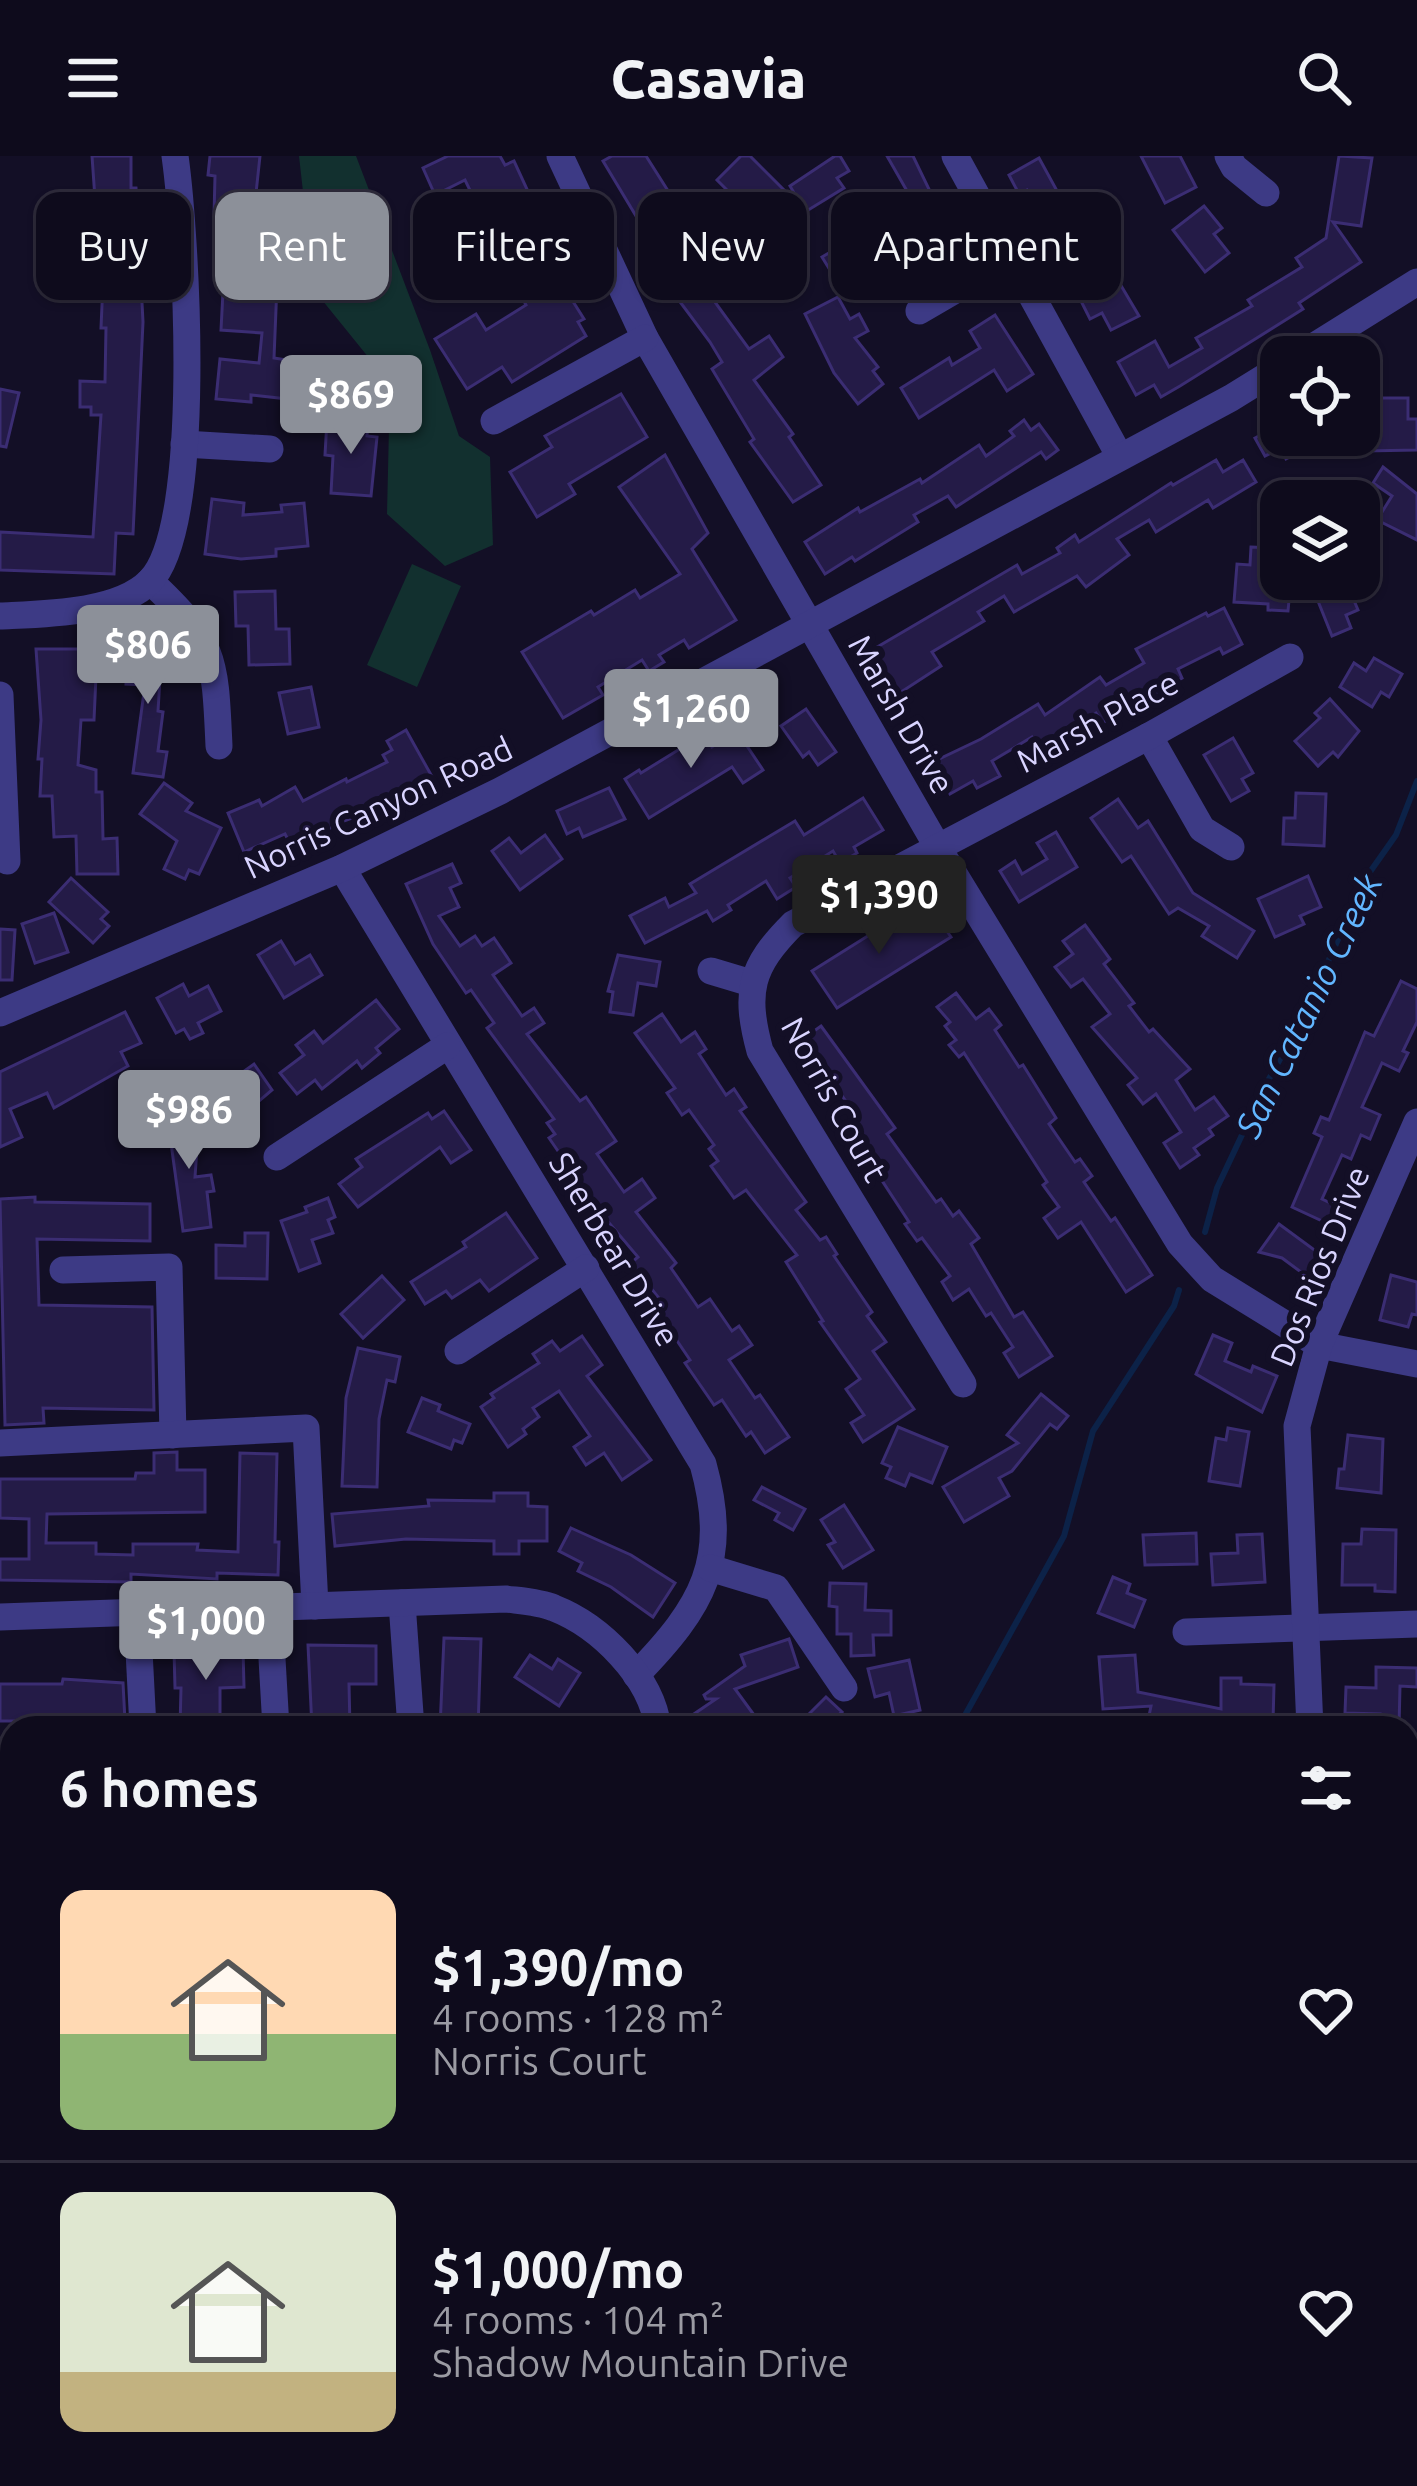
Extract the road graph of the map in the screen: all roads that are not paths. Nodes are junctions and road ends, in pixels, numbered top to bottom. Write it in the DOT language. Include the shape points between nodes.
graph roads {
  1 [pos="176,156"];
  2 [pos="560,156"];
  3 [pos="955,156"];
  4 [pos="1228,156"];
  5 [pos="974,192"];
  6 [pos="1266,193"];
  7 [pos="1417,282"];
  8 [pos="938,300"];
  9 [pos="1033,300"];
  10 [pos="919,311"];
  11 [pos="1331,336"];
  12 [pos="645,338"];
  13 [pos="1260,379"];
  14 [pos="494,421"];
  15 [pos="184,444"];
  16 [pos="270,449"];
  17 [pos="1120,458"];
  18 [pos="150,581"];
  19 [pos="0,616"];
  20 [pos="808,623"];
  21 [pos="1290,657"];
  22 [pos="0,695"];
  23 [pos="1149,736"];
  24 [pos="219,746"];
  25 [pos="937,846"];
  26 [pos="1231,847"];
  27 [pos="7,861"];
  28 [pos="342,868"];
  29 [pos="711,970"];
  30 [pos="752,983"];
  31 [pos="0,1013"];
  32 [pos="447,1046"];
  33 [pos="1417,1122"];
  34 [pos="277,1157"];
  35 [pos="586,1268"];
  36 [pos="63,1270"];
  37 [pos="1319,1345"];
  38 [pos="458,1352"];
  39 [pos="1417,1364"];
  40 [pos="963,1384"];
  41 [pos="173,1435"];
  42 [pos="0,1443"];
  43 [pos="710,1568"];
  44 [pos="402,1603"];
  45 [pos="315,1606"];
  46 [pos="269,1607"];
  47 [pos="137,1612"];
  48 [pos="0,1617"];
  49 [pos="1417,1624"];
  50 [pos="1304,1630"];
  51 [pos="1186,1632"];
  52 [pos="636,1675"];
  53 [pos="844,1688"];
  54 [pos="142,1716"];
  55 [pos="275,1716"];
  56 [pos="410,1716"];
  57 [pos="657,1716"];
  58 [pos="1309,1716"];
  1 -- 15 [label="street"];
  2 -- 12 [label="street, Marsh Drive"];
  3 -- 5 [label="street"];
  4 -- 6 [label="street"];
  7 -- 11 [label="street"];
  8 -- 10 [label="street"];
  9 -- 17 [label="street"];
  12 -- 14 [label="street"];
  12 -- 20 [label="street, Marsh Drive"];
  13 -- 17 [label="street, Norris Canyon Road"];
  15 -- 16 [label="street"];
  15 -- 18 [label="street" via="169,545"];
  17 -- 20 [label="street, Norris Canyon Road"];
  18 -- 19 [label="street" via="123,598 69,612"];
  18 -- 24 [label="street" via="203,638 216,683"];
  20 -- 25 [label="street, Marsh Drive"];
  20 -- 28 [label="street, Norris Canyon Road"];
  21 -- 23 [label="street, Marsh Place"];
  22 -- 27 [label="street"];
  23 -- 25 [label="street, Marsh Place"];
  23 -- 26 [label="street" via="1202,829"];
  25 -- 30 [label="street" via="793,924 766,951"];
  25 -- 37 [label="street, Marsh Drive" via="1180,1244 1211,1279"];
  28 -- 31 [label="street, Norris Canyon Road"];
  28 -- 32 [label="street, Sherbear Drive"];
  29 -- 30 [label="street"];
  30 -- 40 [label="street, Norris Court" via="760,1051"];
  32 -- 34 [label="street"];
  32 -- 35 [label="street, Sherbear Drive"];
  33 -- 37 [label="street, Dos Rios Drive"];
  35 -- 38 [label="street"];
  35 -- 43 [label="street, Sherbear Drive" via="703,1464 714,1504"];
  36 -- 41 [label="street" via="169,1268"];
  37 -- 39 [label="street, Marsh Drive"];
  37 -- 50 [label="street, Dos Rios Drive" via="1297,1426"];
  41 -- 42 [label="street"];
  41 -- 45 [label="street" via="306,1428"];
  43 -- 52 [label="street, Sherbear Drive" via="674,1636"];
  43 -- 53 [label="street" via="776,1588"];
  44 -- 45 [label="street"];
  44 -- 52 [label="street" via="506,1599 551,1606 593,1628"];
  44 -- 56 [label="street"];
  45 -- 46 [label="street"];
  46 -- 47 [label="street"];
  46 -- 55 [label="street"];
  47 -- 48 [label="street"];
  47 -- 54 [label="street"];
  49 -- 50 [label="street"];
  50 -- 51 [label="street"];
  50 -- 58 [label="street, Dos Rios Drive"];
  52 -- 57 [label="street"];
}
